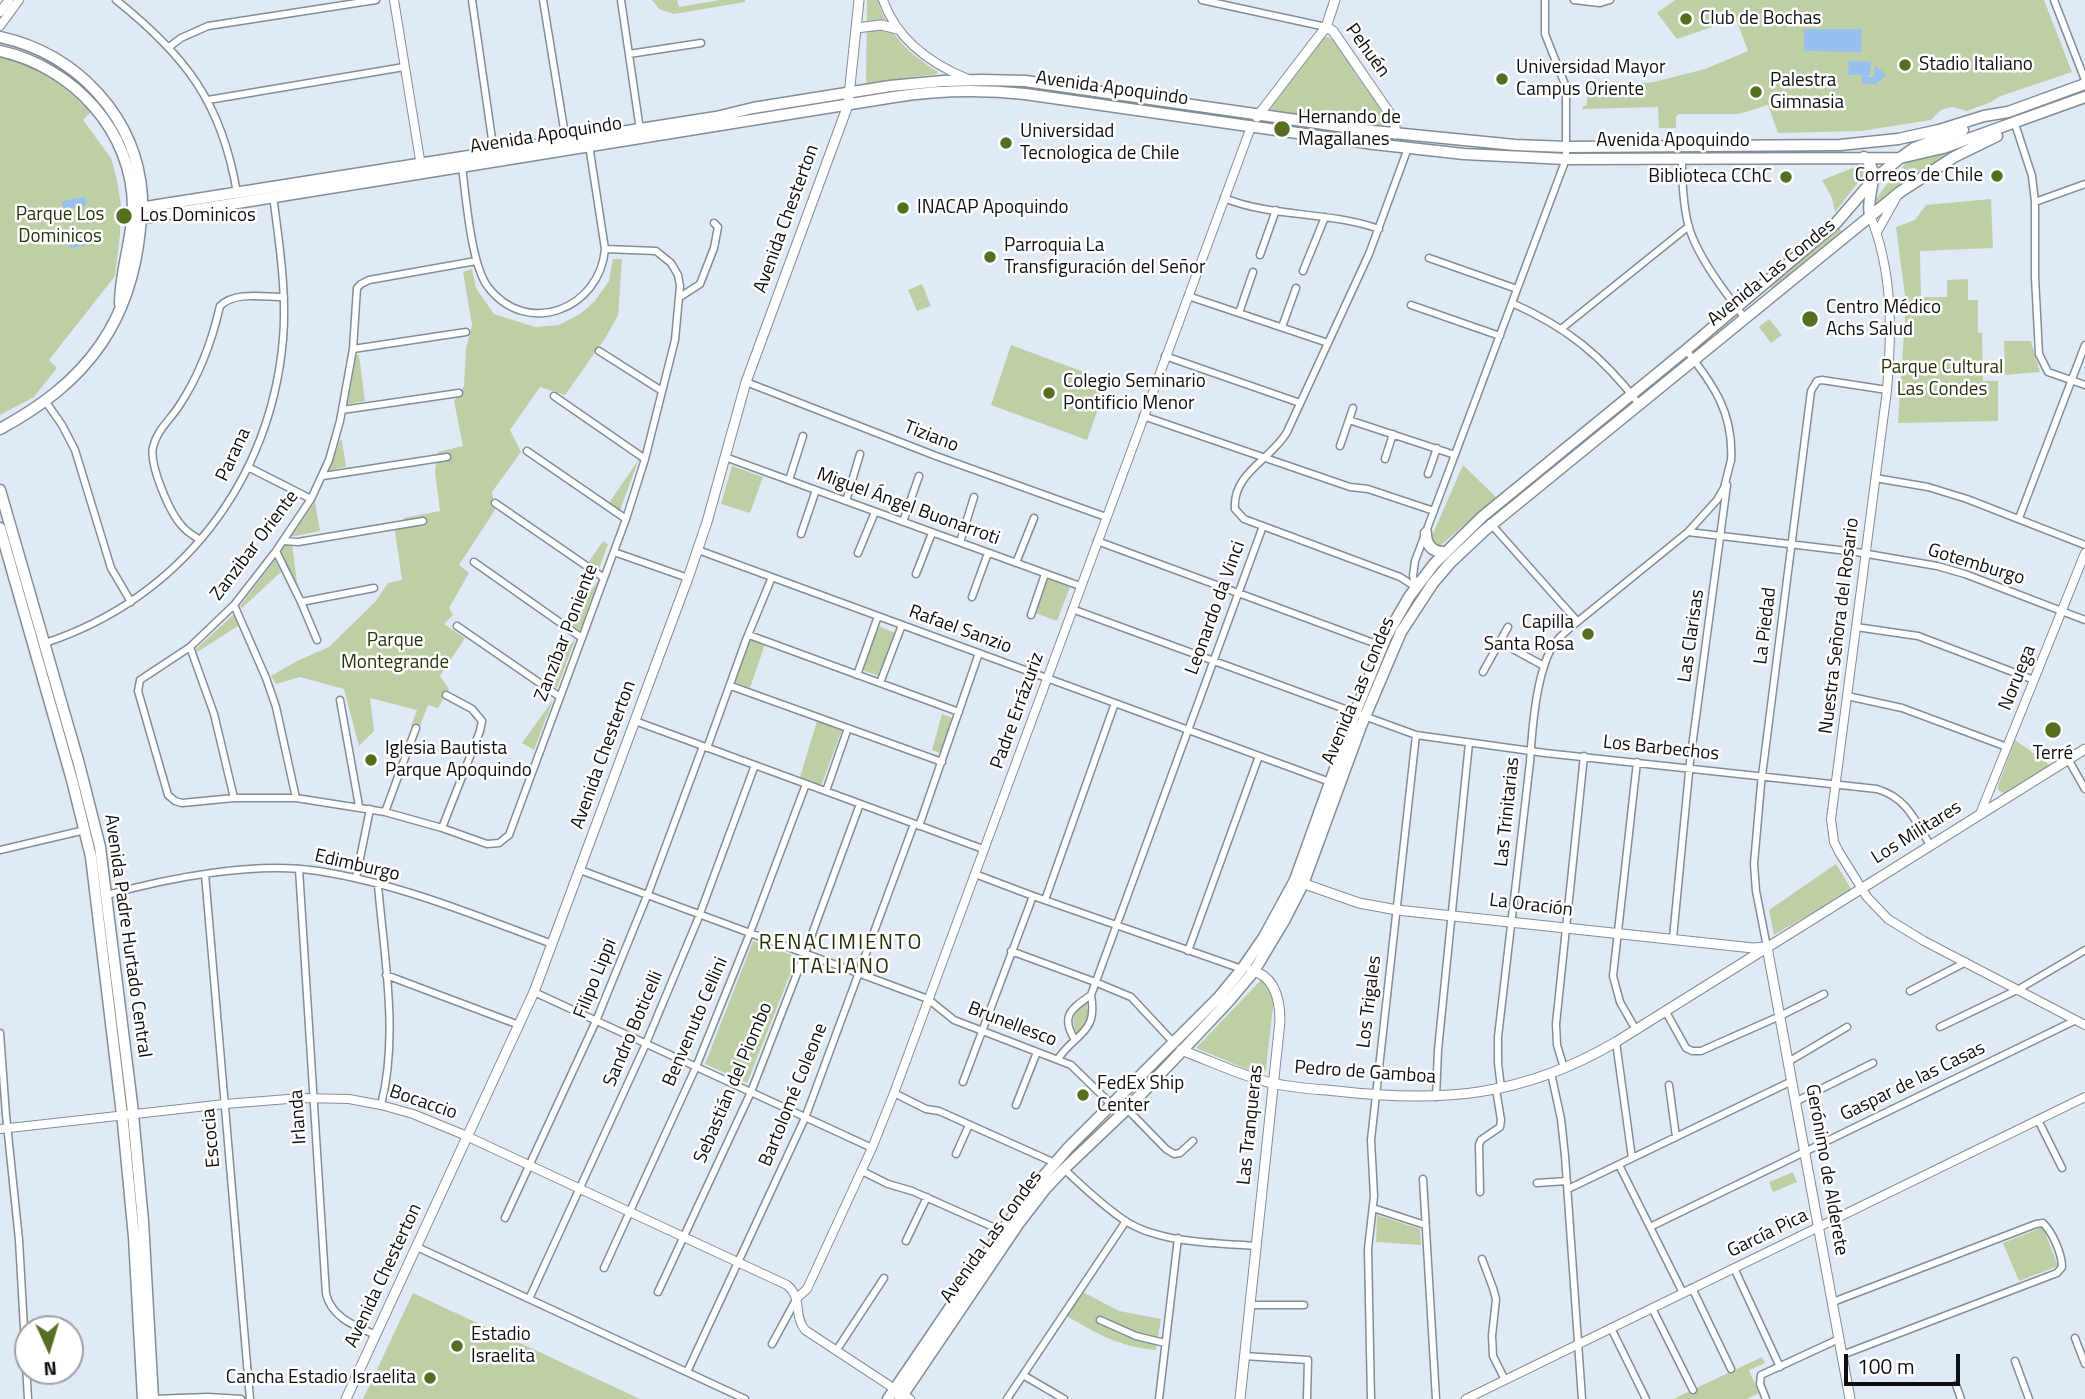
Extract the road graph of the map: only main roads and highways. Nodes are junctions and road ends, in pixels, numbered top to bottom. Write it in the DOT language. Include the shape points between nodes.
graph roads {
  1 [pos="859,0"];
  2 [pos="1335,0"];
  3 [pos="1326,27"];
  4 [pos="856,28"];
  5 [pos="898,29"];
  6 [pos="0,37"];
  7 [pos="0,51"];
  8 [pos="2085,82"];
  9 [pos="1056,86"];
  10 [pos="850,92"];
  11 [pos="1037,96"];
  12 [pos="2085,97"];
  13 [pos="848,105"];
  14 [pos="2008,112"];
  15 [pos="2039,114"];
  16 [pos="1259,115"];
  17 [pos="1251,127"];
  18 [pos="1395,134"];
  19 [pos="1374,144"];
  20 [pos="1566,153"];
  21 [pos="1864,157"];
  22 [pos="1900,158"];
  23 [pos="421,169"];
  24 [pos="1873,180"];
  25 [pos="274,193"];
  26 [pos="137,214"];
  27 [pos="1870,215"];
  28 [pos="1636,399"];
  29 [pos="0,429"];
  30 [pos="0,490"];
  31 [pos="1487,520"];
  32 [pos="0,527"];
  33 [pos="1426,533"];
  34 [pos="1444,552"];
  35 [pos="4,553"];
  36 [pos="1360,715"];
  37 [pos="2085,748"];
  38 [pos="1299,882"];
  39 [pos="1767,947"];
  40 [pos="1248,970"];
  41 [pos="1178,1046"];
  42 [pos="1273,1084"];
  43 [pos="127,1115"];
  44 [pos="1059,1166"];
  45 [pos="899,1396"];
  46 [pos="143,1399"];
  47 [pos="153,1399"];
  48 [pos="346,1399"];
  49 [pos="1240,1399"];
  50 [pos="1850,1399"];
  1 -- 4 [label="main road, Avenida Chesterton"];
  2 -- 3 [label="main road"];
  3 -- 16 [label="main road"];
  3 -- 18 [label="main road, Pehuén" via="1395,121"];
  4 -- 5 [label="main road" via="881,25"];
  4 -- 10 [label="main road, Avenida Chesterton"];
  6 -- 26 [label="main road" via="56,58 102,97 133,153 140,182"];
  7 -- 26 [label="main road" via="53,72 93,105 123,156"];
  8 -- 14 [label="main road, Avenida Apoquindo"];
  9 -- 10 [label="main road, Avenida Apoquindo" via="971,80"];
  9 -- 11 [label="main road"];
  9 -- 16 [label="main road, Avenida Apoquindo"];
  10 -- 13 [label="main road, Avenida Chesterton"];
  10 -- 23 [label="main road, Avenida Apoquindo"];
  11 -- 13 [label="main road, Avenida Apoquindo" via="956,90"];
  11 -- 17 [label="main road, Avenida Apoquindo"];
  12 -- 15 [label="main road, Avenida Apoquindo"];
  13 -- 23 [label="main road, Avenida Apoquindo" via="462,167"];
  13 -- 48 [label="main road, Avenida Chesterton" via="746,382 698,550 534,992"];
  14 -- 20 [label="main road, Avenida Apoquindo" via="1917,136 1840,145"];
  14 -- 22 [label="main road, Avenida Las Condes" via="1914,148"];
  15 -- 22 [label="main road, Avenida Apoquindo"];
  15 -- 27 [label="main road, Avenida Las Condes" via="1954,157"];
  16 -- 17 [label="main road"];
  16 -- 18 [label="main road, Avenida Apoquindo"];
  17 -- 19 [label="main road, Avenida Apoquindo"];
  18 -- 19 [label="main road"];
  18 -- 20 [label="main road, Avenida Apoquindo"];
  19 -- 20 [label="main road, Avenida Apoquindo" via="1483,155"];
  20 -- 21 [label="main road, Avenida Apoquindo" via="1682,159"];
  21 -- 22 [label="main road, Avenida Apoquindo"];
  21 -- 24 [label="main road" via="1871,165"];
  22 -- 24 [label="main road, Avenida Las Condes"];
  23 -- 25 [label="main road, Avenida Apoquindo"];
  24 -- 27 [label="main road"];
  24 -- 28 [label="main road, Avenida Las Condes" via="1836,223 1686,350"];
  25 -- 26 [label="main road, Avenida Apoquindo"];
  25 -- 26 [label="main road, Avenida Apoquindo" via="237,193"];
  26 -- 29 [label="main road" via="113,324 74,377 46,402"];
  27 -- 28 [label="main road, Avenida Las Condes" via="1694,359"];
  28 -- 31 [label="main road, Avenida Las Condes"];
  30 -- 43 [label="main road, Avenida Padre Hurtado Central" via="93,815 107,895"];
  31 -- 34 [label="main road, Avenida Las Condes"];
  31 -- 36 [label="main road, Avenida Las Condes" via="1415,608"];
  32 -- 35 [label="main road, Avenida Padre Hurtado Central"];
  33 -- 34 [label="main road" via="1431,549"];
  34 -- 36 [label="main road, Avenida Las Condes" via="1397,615"];
  35 -- 43 [label="main road, Avenida Padre Hurtado Central" via="85,830"];
  36 -- 38 [label="main road, Avenida Las Condes"];
  36 -- 38 [label="main road, Avenida Las Condes" via="1330,782"];
  37 -- 39 [label="main road, Los Militares"];
  38 -- 39 [label="main road, La Oración" via="1359,903 1397,910"];
  38 -- 40 [label="main road, Avenida Las Condes" via="1284,922"];
  39 -- 42 [label="main road, Pedro de Gamboa" via="1616,1042 1551,1073 1498,1088 1467,1095 1375,1096"];
  39 -- 50 [label="main road, Gerónimo de Alderete"];
  40 -- 41 [label="main road, Avenida Las Condes" via="1228,1002"];
  40 -- 42 [label="main road, Las Tranqueras" via="1264,975 1278,996"];
  41 -- 42 [label="main road, Pedro de Gamboa"];
  41 -- 44 [label="main road, Avenida Las Condes" via="1112,1105"];
  41 -- 44 [label="main road, Avenida Las Condes" via="1127,1109"];
  42 -- 49 [label="main road, Las Tranqueras"];
  43 -- 46 [label="main road, Avenida Padre Hurtado Central"];
  43 -- 47 [label="main road, Avenida Padre Hurtado Central" via="143,1221"];
  44 -- 45 [label="main road, Avenida Las Condes"];
  44 -- 45 [label="main road, Avenida Las Condes" via="1002,1230"];
}
